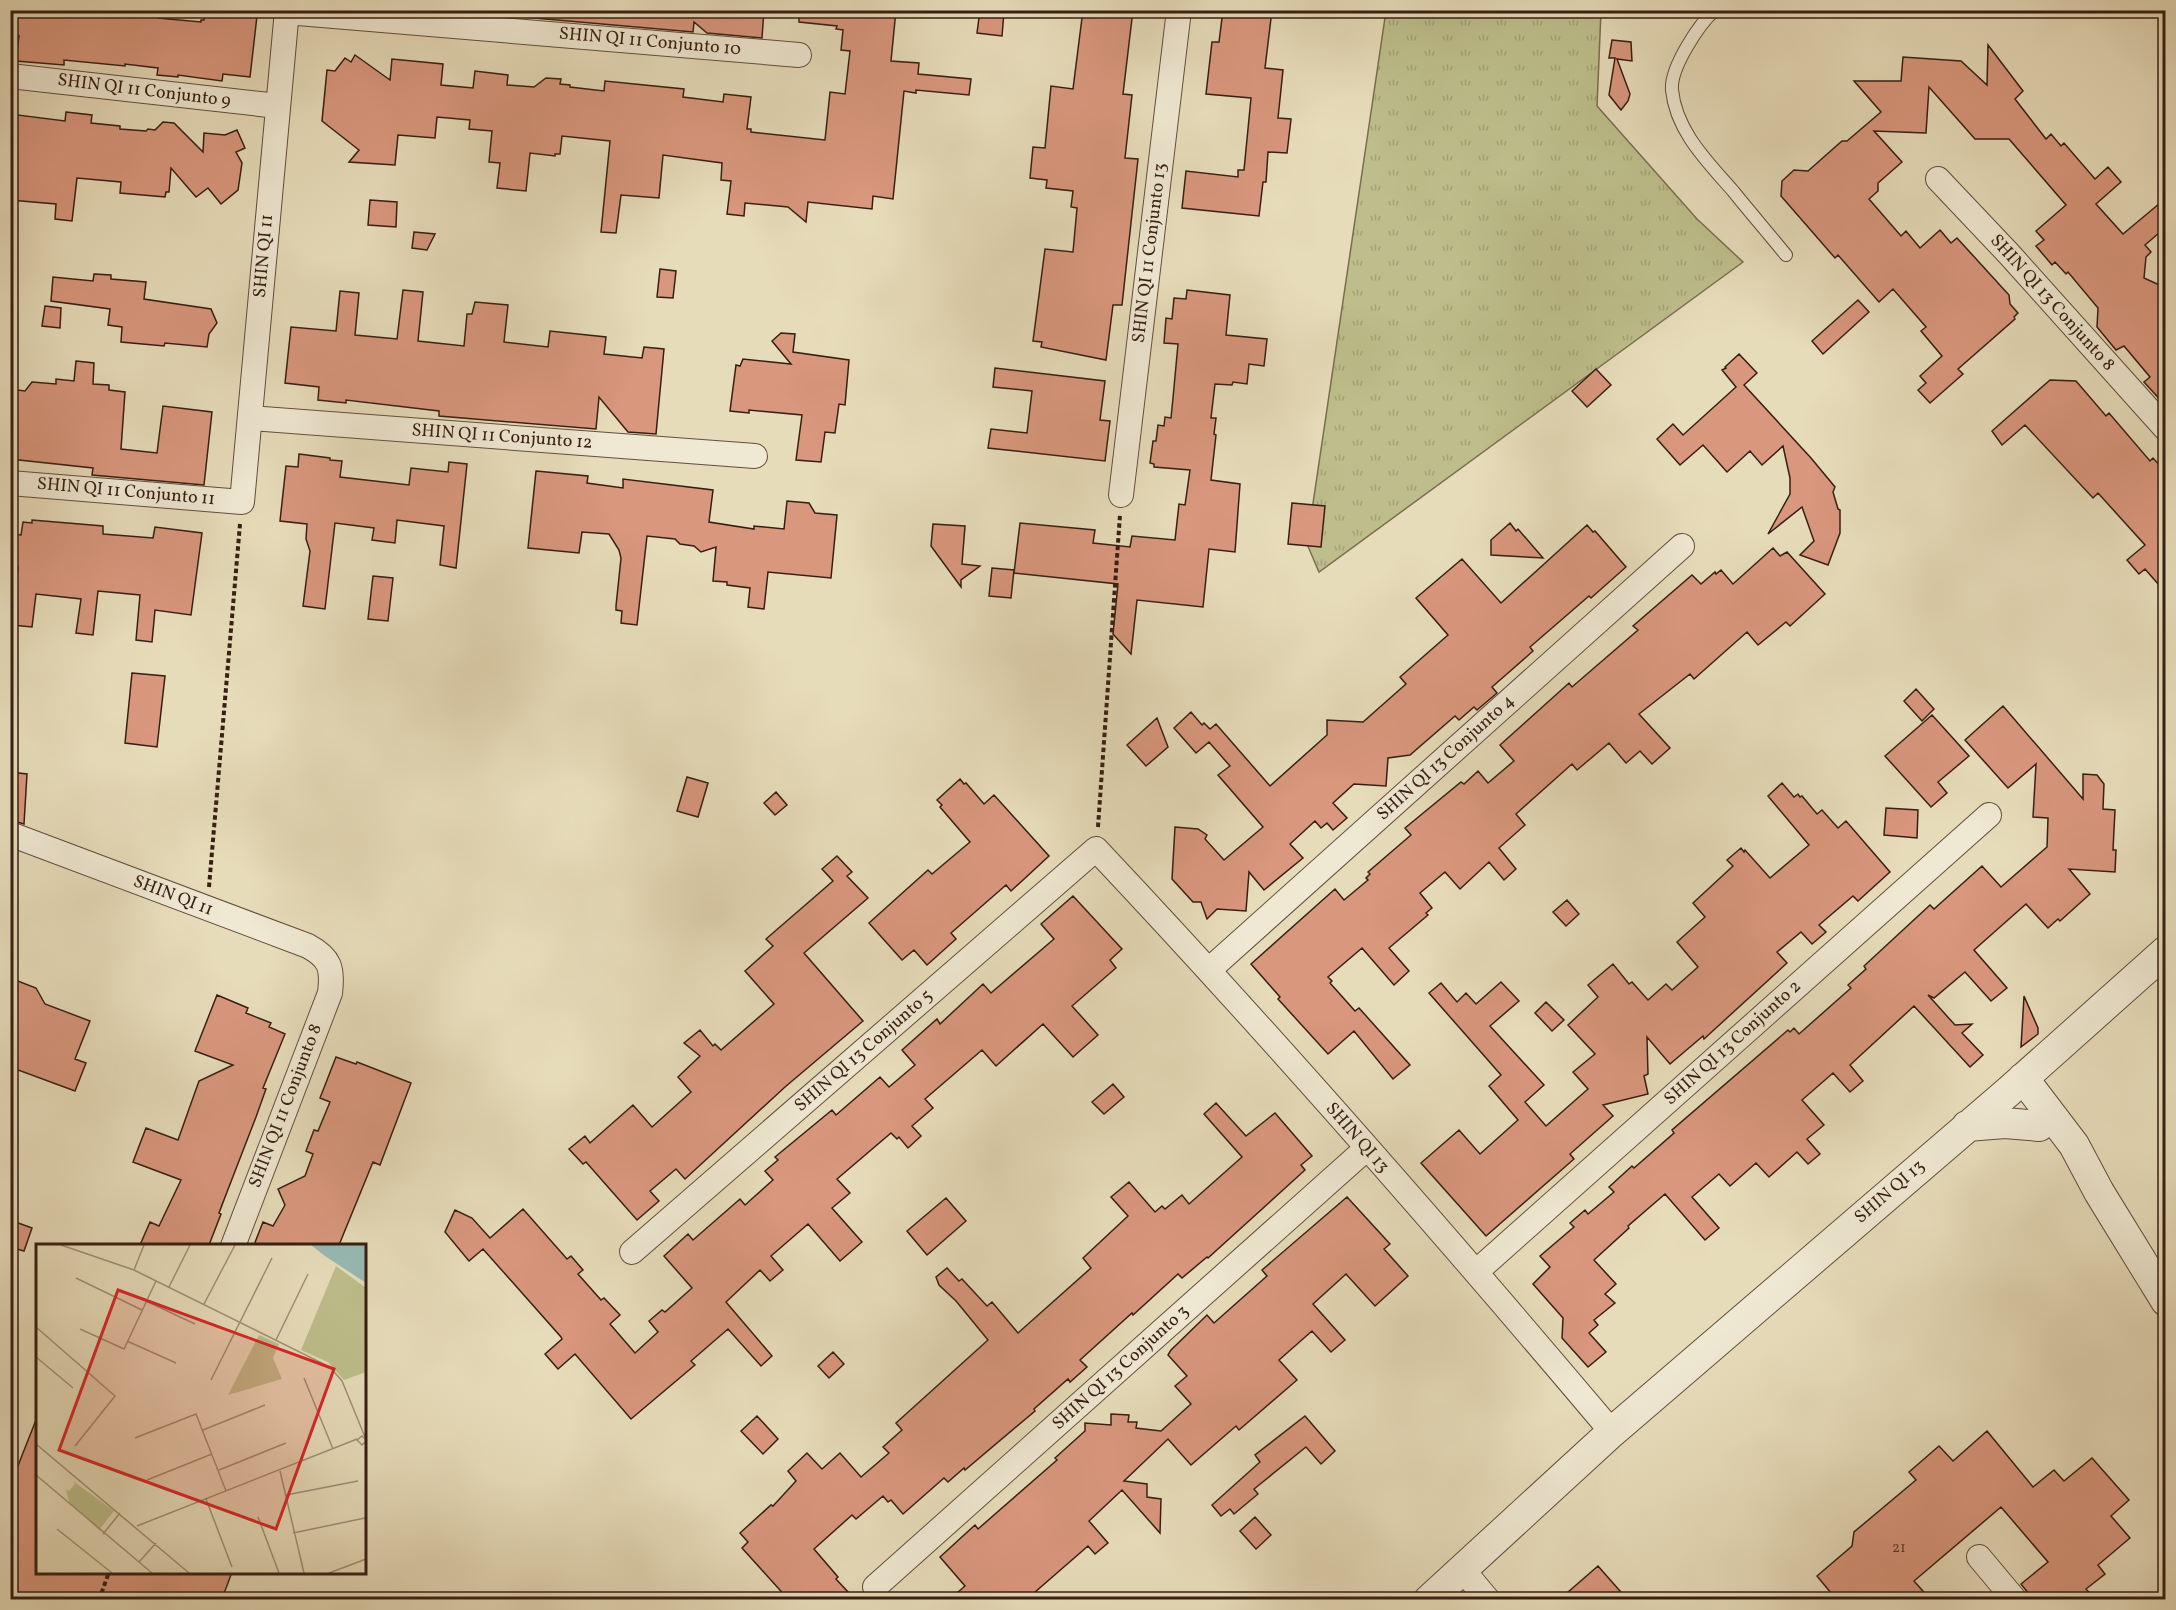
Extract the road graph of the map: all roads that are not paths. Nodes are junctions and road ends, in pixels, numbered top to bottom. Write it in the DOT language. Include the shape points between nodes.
graph roads {
  1 [pos="1179,10"];
  2 [pos="1715,10"];
  3 [pos="286,11"];
  4 [pos="799,55"];
  5 [pos="10,76"];
  6 [pos="278,106"];
  7 [pos="1938,179"];
  8 [pos="1786,255"];
  9 [pos="250,418"];
  10 [pos="2166,429"];
  11 [pos="754,456"];
  12 [pos="10,483"];
  13 [pos="1121,495"];
  14 [pos="242,501"];
  15 [pos="1682,546"];
  16 [pos="1989,815"];
  17 [pos="10,834"];
  18 [pos="1096,849"];
  19 [pos="2166,951"];
  20 [pos="330,966"];
  21 [pos="1210,969"];
  22 [pos="2050,1056"];
  23 [pos="2016,1085"];
  24 [pos="2045,1120"];
  25 [pos="1967,1126"];
  26 [pos="1367,1148"];
  27 [pos="233,1244"];
  28 [pos="632,1252"];
  29 [pos="2158,1271"];
  30 [pos="1477,1272"];
  31 [pos="2166,1301"];
  32 [pos="1612,1432"];
  33 [pos="1978,1557"];
  34 [pos="1462,1570"];
  35 [pos="875,1587"];
  36 [pos="1429,1599"];
  37 [pos="1488,1599"];
  38 [pos="2015,1599"];
  1 -- 13 [label="street, SHIN QI 11 Conjunto 13"];
  2 -- 8 [label="lane" via="1702,22 1681,58 1671,88 1678,117 1692,143"];
  3 -- 4 [label="street, SHIN QI 11 Conjunto 10"];
  3 -- 6 [label="street, SHIN QI 11"];
  5 -- 6 [label="street, SHIN QI 11 Conjunto 9"];
  6 -- 9 [label="street, SHIN QI 11"];
  7 -- 10 [label="street, SHIN QI 13 Conjunto 8"];
  9 -- 11 [label="street, SHIN QI 11 Conjunto 12"];
  9 -- 14 [label="street, SHIN QI 11"];
  12 -- 14 [label="street, SHIN QI 11 Conjunto 11"];
  15 -- 21 [label="street, SHIN QI 13 Conjunto 4"];
  16 -- 30 [label="street, SHIN QI 13 Conjunto 2"];
  17 -- 20 [label="street, SHIN QI 11" via="308,946 321,953"];
  18 -- 21 [label="street, SHIN QI 13"];
  18 -- 28 [label="street, SHIN QI 13 Conjunto 5"];
  19 -- 22 [label="street, SHIN QI 13"];
  20 -- 27 [label="street, SHIN QI 11 Conjunto 8" via="330,993"];
  21 -- 26 [label="street, SHIN QI 13"];
  22 -- 23 [label="street, SHIN QI 13"];
  22 -- 24 [label="street"];
  23 -- 24 [label="street"];
  23 -- 25 [label="street, SHIN QI 13"];
  24 -- 25 [label="street"];
  24 -- 29 [label="street" via="2064,1152 2088,1173"];
  25 -- 32 [label="street, SHIN QI 13"];
  26 -- 30 [label="street, SHIN QI 13"];
  26 -- 35 [label="street, SHIN QI 13 Conjunto 3"];
  29 -- 31 [label="street"];
  30 -- 32 [label="street, SHIN QI 13"];
  32 -- 34 [label="street, SHIN QI 13"];
  33 -- 38 [label="street"];
  34 -- 36 [label="street, SHIN QI 13"];
  34 -- 37 [label="street"];
}
